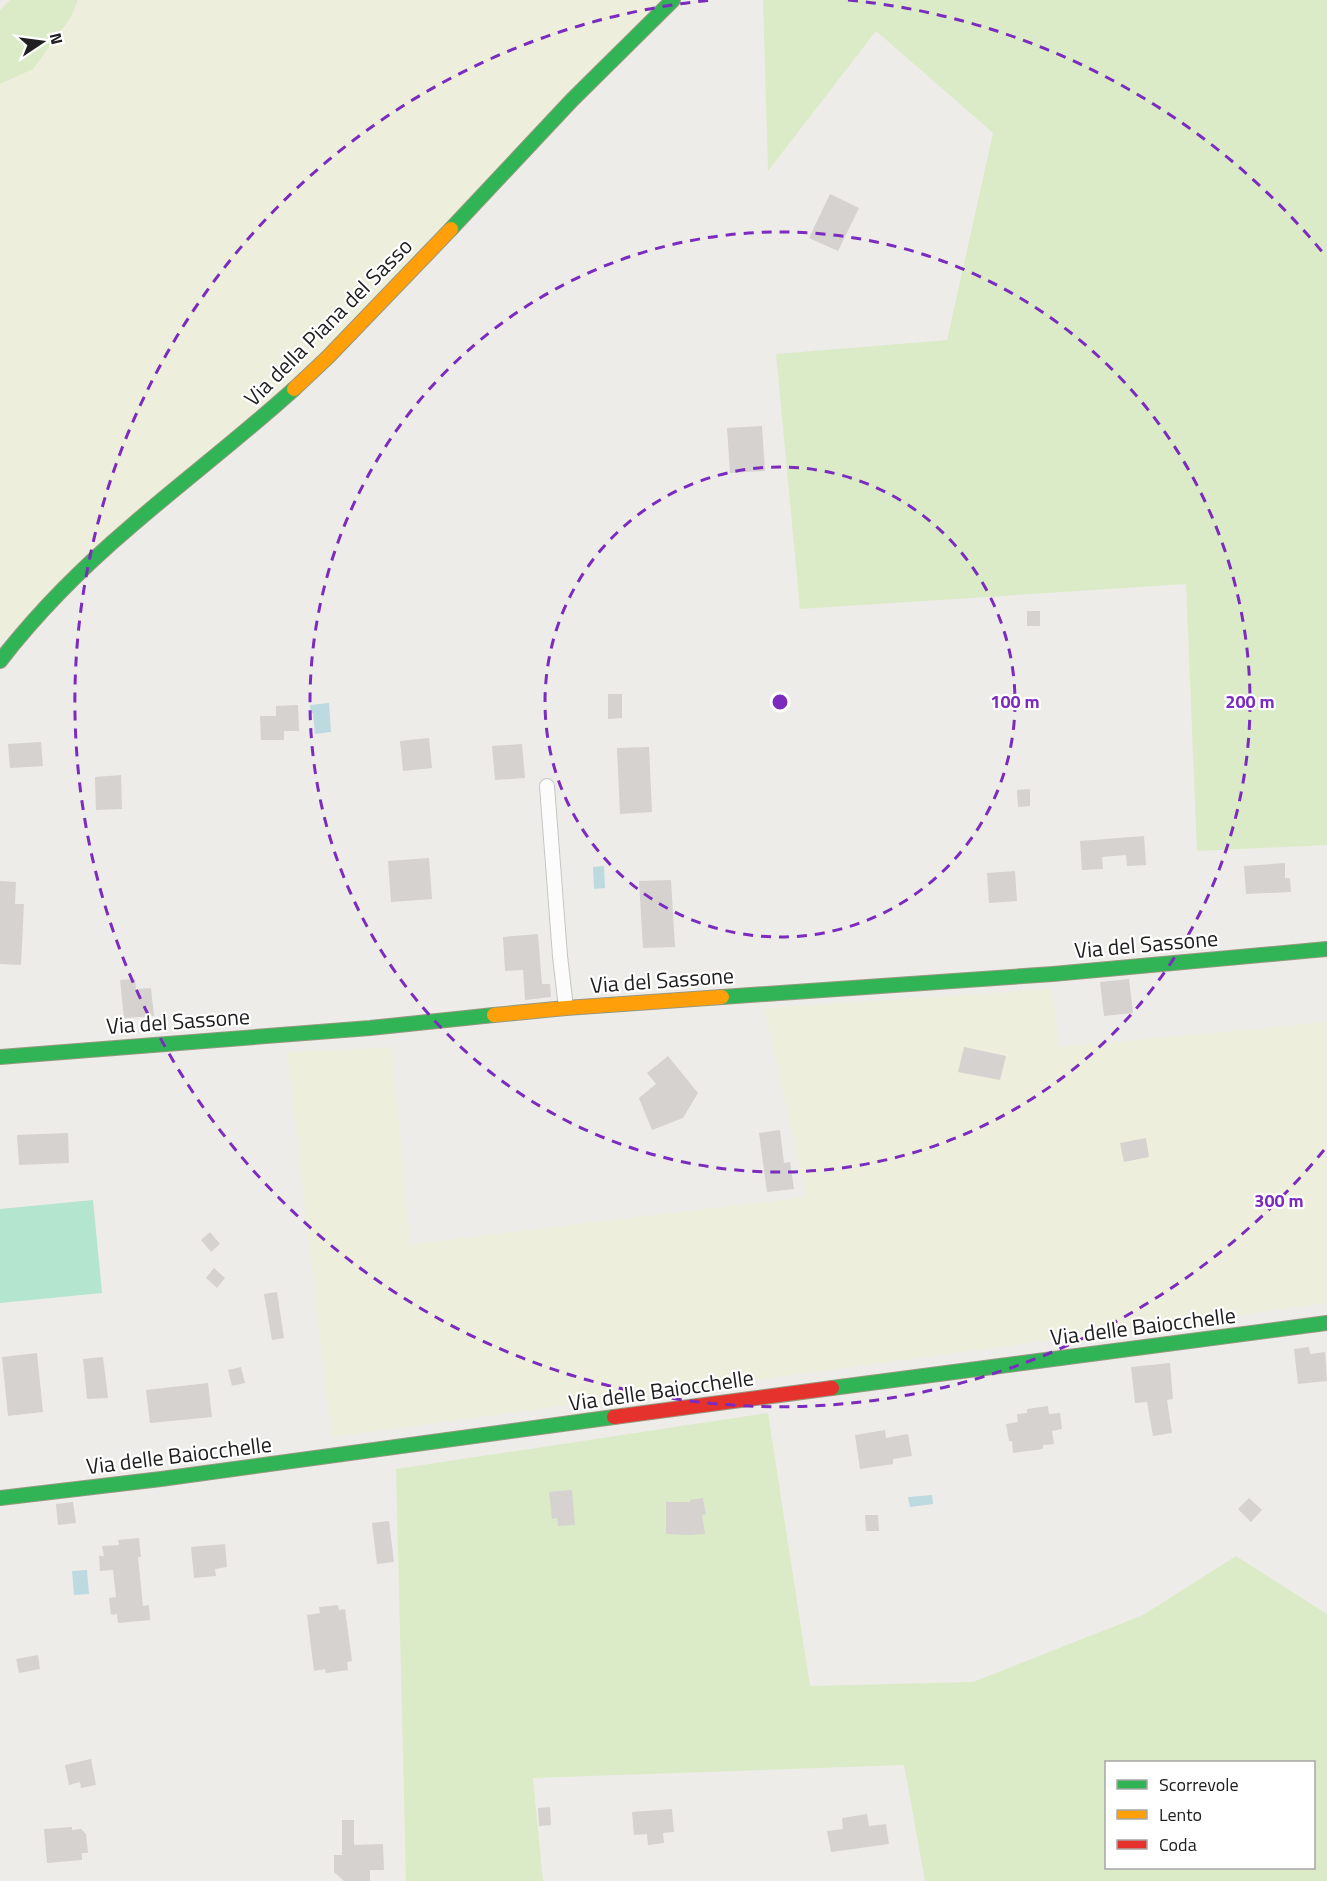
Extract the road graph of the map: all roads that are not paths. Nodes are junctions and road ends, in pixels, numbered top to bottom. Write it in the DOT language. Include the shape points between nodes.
graph roads {
  1 [pos="674,0"];
  2 [pos="0,661"];
  3 [pos="547,786"];
  4 [pos="1327,950"];
  5 [pos="566,1008"];
  6 [pos="0,1057"];
  7 [pos="1327,1323"];
  8 [pos="0,1498"];
  1 -- 2 [label="street, Via della Piana del Sasso" via="572,100 336,350 253,426 129,527 55,597"];
  3 -- 5 [label="street"];
  4 -- 5 [label="street, Via del Sassone" via="1053,974"];
  5 -- 6 [label="street, Via del Sassone" via="370,1028"];
  7 -- 8 [label="street, Via delle Baiocchelle"];
}
